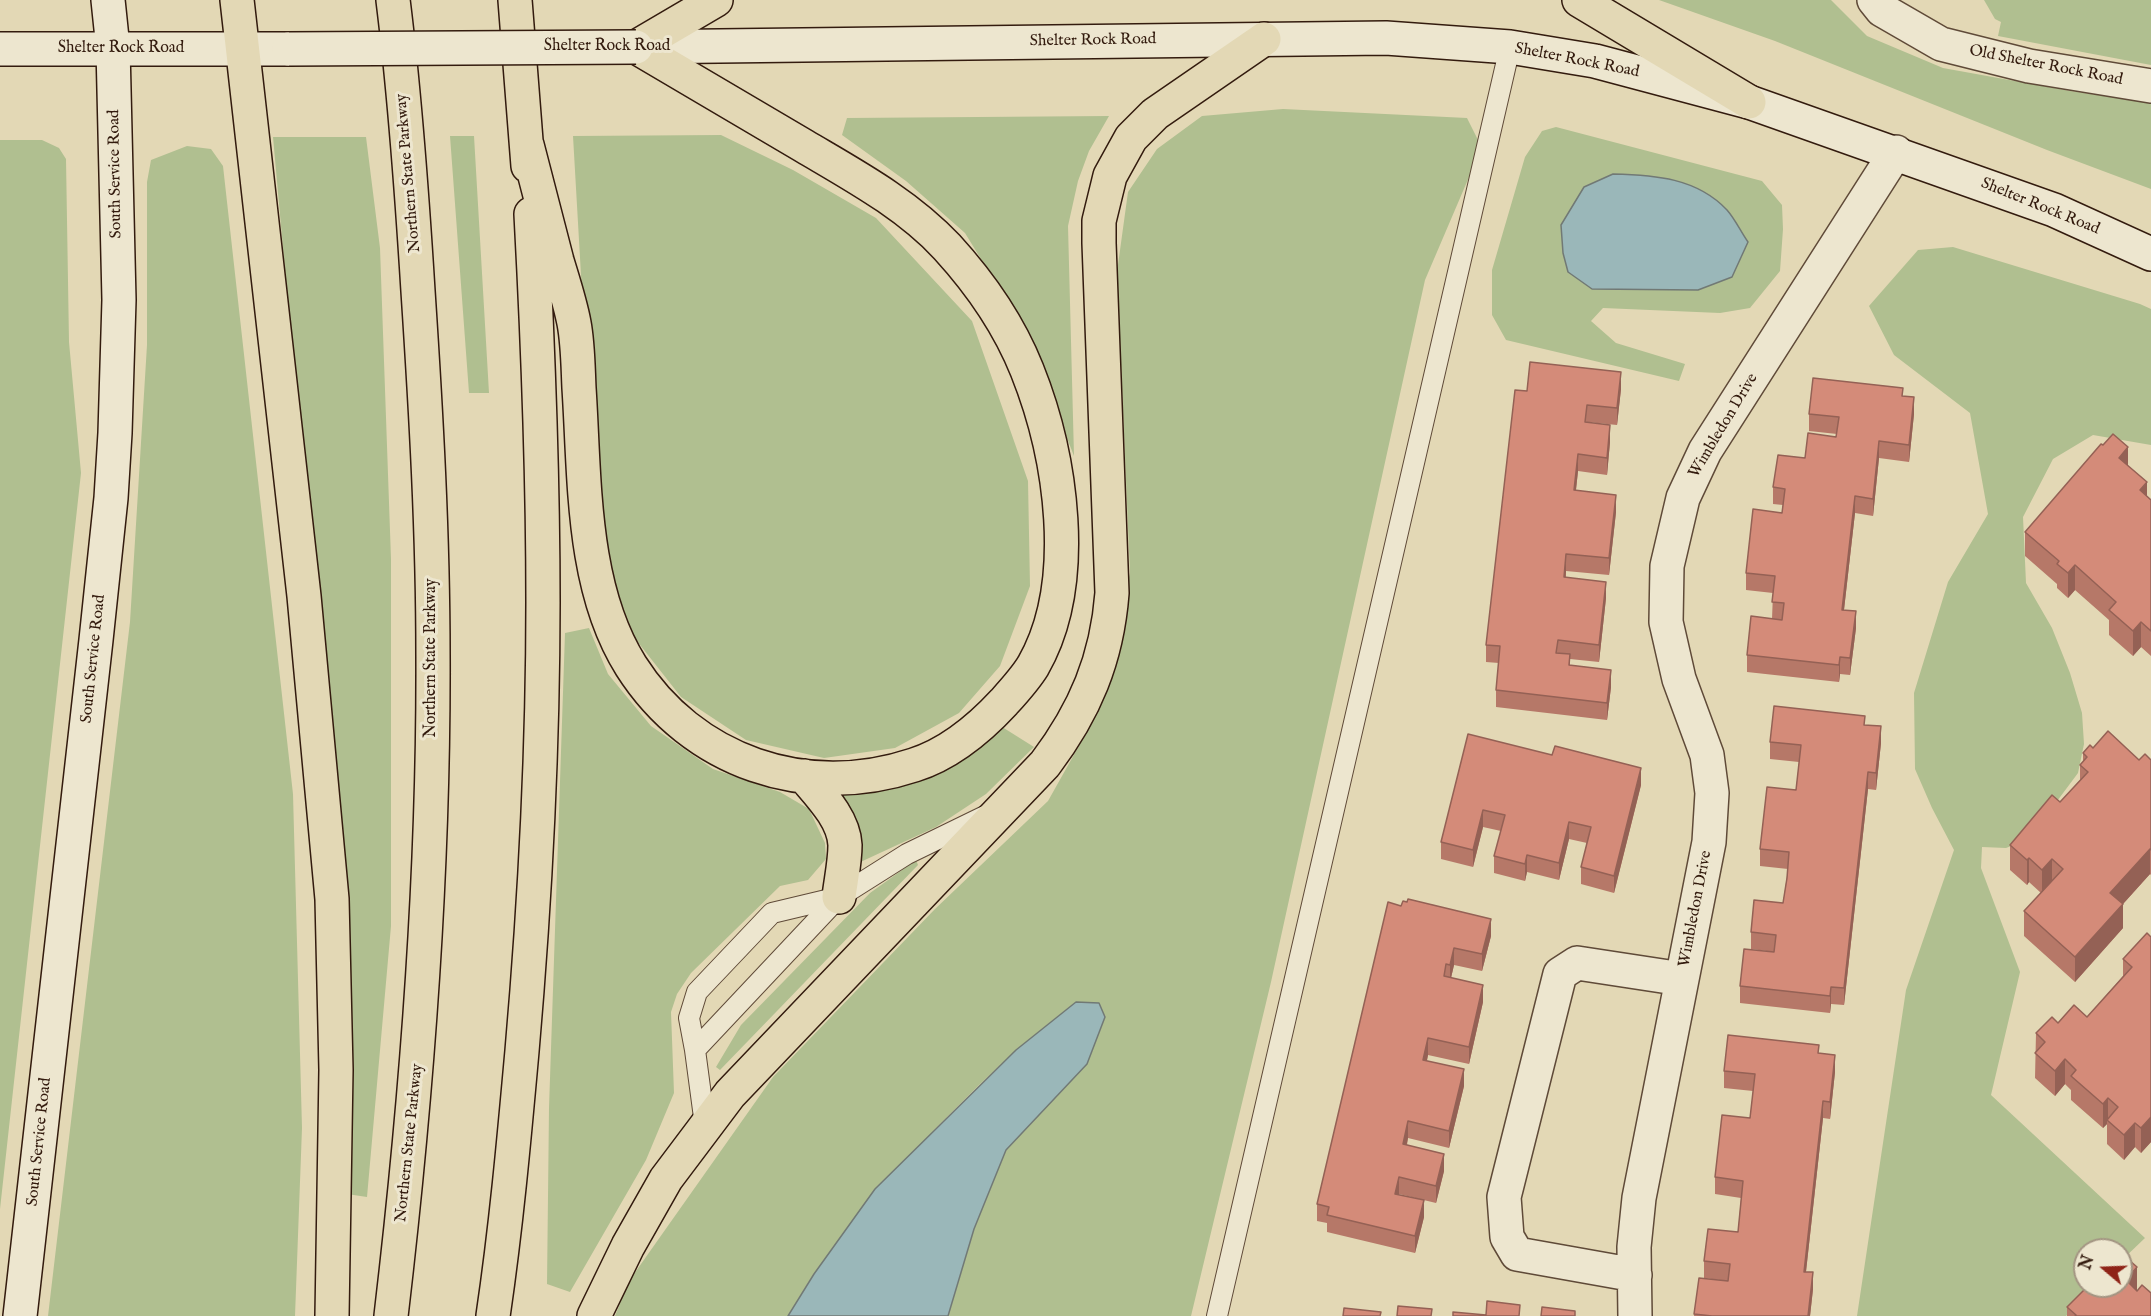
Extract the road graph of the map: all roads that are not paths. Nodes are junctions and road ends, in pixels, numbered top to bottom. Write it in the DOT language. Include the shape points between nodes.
graph roads {
  1 [pos="108,0"];
  2 [pos="237,0"];
  3 [pos="393,0"];
  4 [pos="515,0"];
  5 [pos="716,0"];
  6 [pos="1579,0"];
  7 [pos="1874,0"];
  8 [pos="1264,39"];
  9 [pos="636,47"];
  10 [pos="113,48"];
  11 [pos="1510,48"];
  12 [pos="15,49"];
  13 [pos="243,49"];
  14 [pos="2151,87"];
  15 [pos="1749,102"];
  16 [pos="527,145"];
  17 [pos="1896,153"];
  18 [pos="2151,254"];
  19 [pos="804,776"];
  20 [pos="1003,808"];
  21 [pos="839,897"];
  22 [pos="1682,979"];
  23 [pos="695,1050"];
  24 [pos="705,1125"];
  25 [pos="1635,1275"];
  26 [pos="20,1316"];
  27 [pos="332,1316"];
  28 [pos="391,1316"];
  29 [pos="493,1316"];
  30 [pos="594,1316"];
  31 [pos="1217,1316"];
  32 [pos="1635,1316"];
  1 -- 10 [label="main road, South Service Road"];
  2 -- 13 [label="highway"];
  3 -- 28 [label="highway, Northern State Parkway" via="425,388 434,655 418,1058"];
  4 -- 16 [label="highway"];
  5 -- 9 [label="highway"];
  6 -- 15 [label="highway"];
  7 -- 14 [label="main road, Old Shelter Rock Road" via="1882,10 1941,44 2029,66"];
  8 -- 9 [label="main road, Shelter Rock Road"];
  8 -- 11 [label="main road, Shelter Rock Road" via="1386,38"];
  8 -- 20 [label="highway" via="1155,114 1131,138 1110,176 1099,243 1112,566 1110,622 1087,697 1072,725 1045,764"];
  9 -- 13 [label="main road, Shelter Rock Road, bridge"];
  9 -- 19 [label="highway" via="868,184 945,244 987,296 1008,332 1029,377 1049,445 1060,516 1059,584 1045,641 1031,669 991,717 941,753 915,765 859,777"];
  10 -- 12 [label="main road, Shelter Rock Road"];
  10 -- 13 [label="main road, Shelter Rock Road"];
  10 -- 26 [label="main road, South Service Road" via="119,300 111,498"];
  11 -- 15 [label="main road, Shelter Rock Road" via="1594,61"];
  11 -- 31 [label="lane"];
  13 -- 27 [label="highway" via="304,596 332,898 336,1070"];
  15 -- 17 [label="main road, Shelter Rock Road"];
  16 -- 19 [label="highway" via="575,326 591,541 596,575 617,642 651,693 696,737 749,763"];
  16 -- 29 [label="highway" via="542,467 540,737 525,1017"];
  17 -- 18 [label="main road, Shelter Rock Road" via="2054,210"];
  17 -- 22 [label="main road, Wimbledon Drive" via="1705,451 1683,498 1666,566 1666,622 1678,679 1707,755 1712,793 1709,842"];
  19 -- 21 [label="highway" via="830,808 845,843"];
  20 -- 21 [label="lane" via="907,854"];
  20 -- 24 [label="highway" via="756,1064"];
  21 -- 23 [label="lane"];
  21 -- 23 [label="lane" via="772,913 697,992 689,1018"];
  22 -- 25 [label="main road, Wimbledon Drive" via="1638,1198"];
  22 -- 25 [label="main road, Wimbledon Drive" via="1577,963 1560,974 1504,1197 1507,1237 1517,1254"];
  23 -- 24 [label="lane"];
  24 -- 30 [label="highway" via="666,1179"];
  25 -- 32 [label="main road, Wimbledon Drive"];
}
